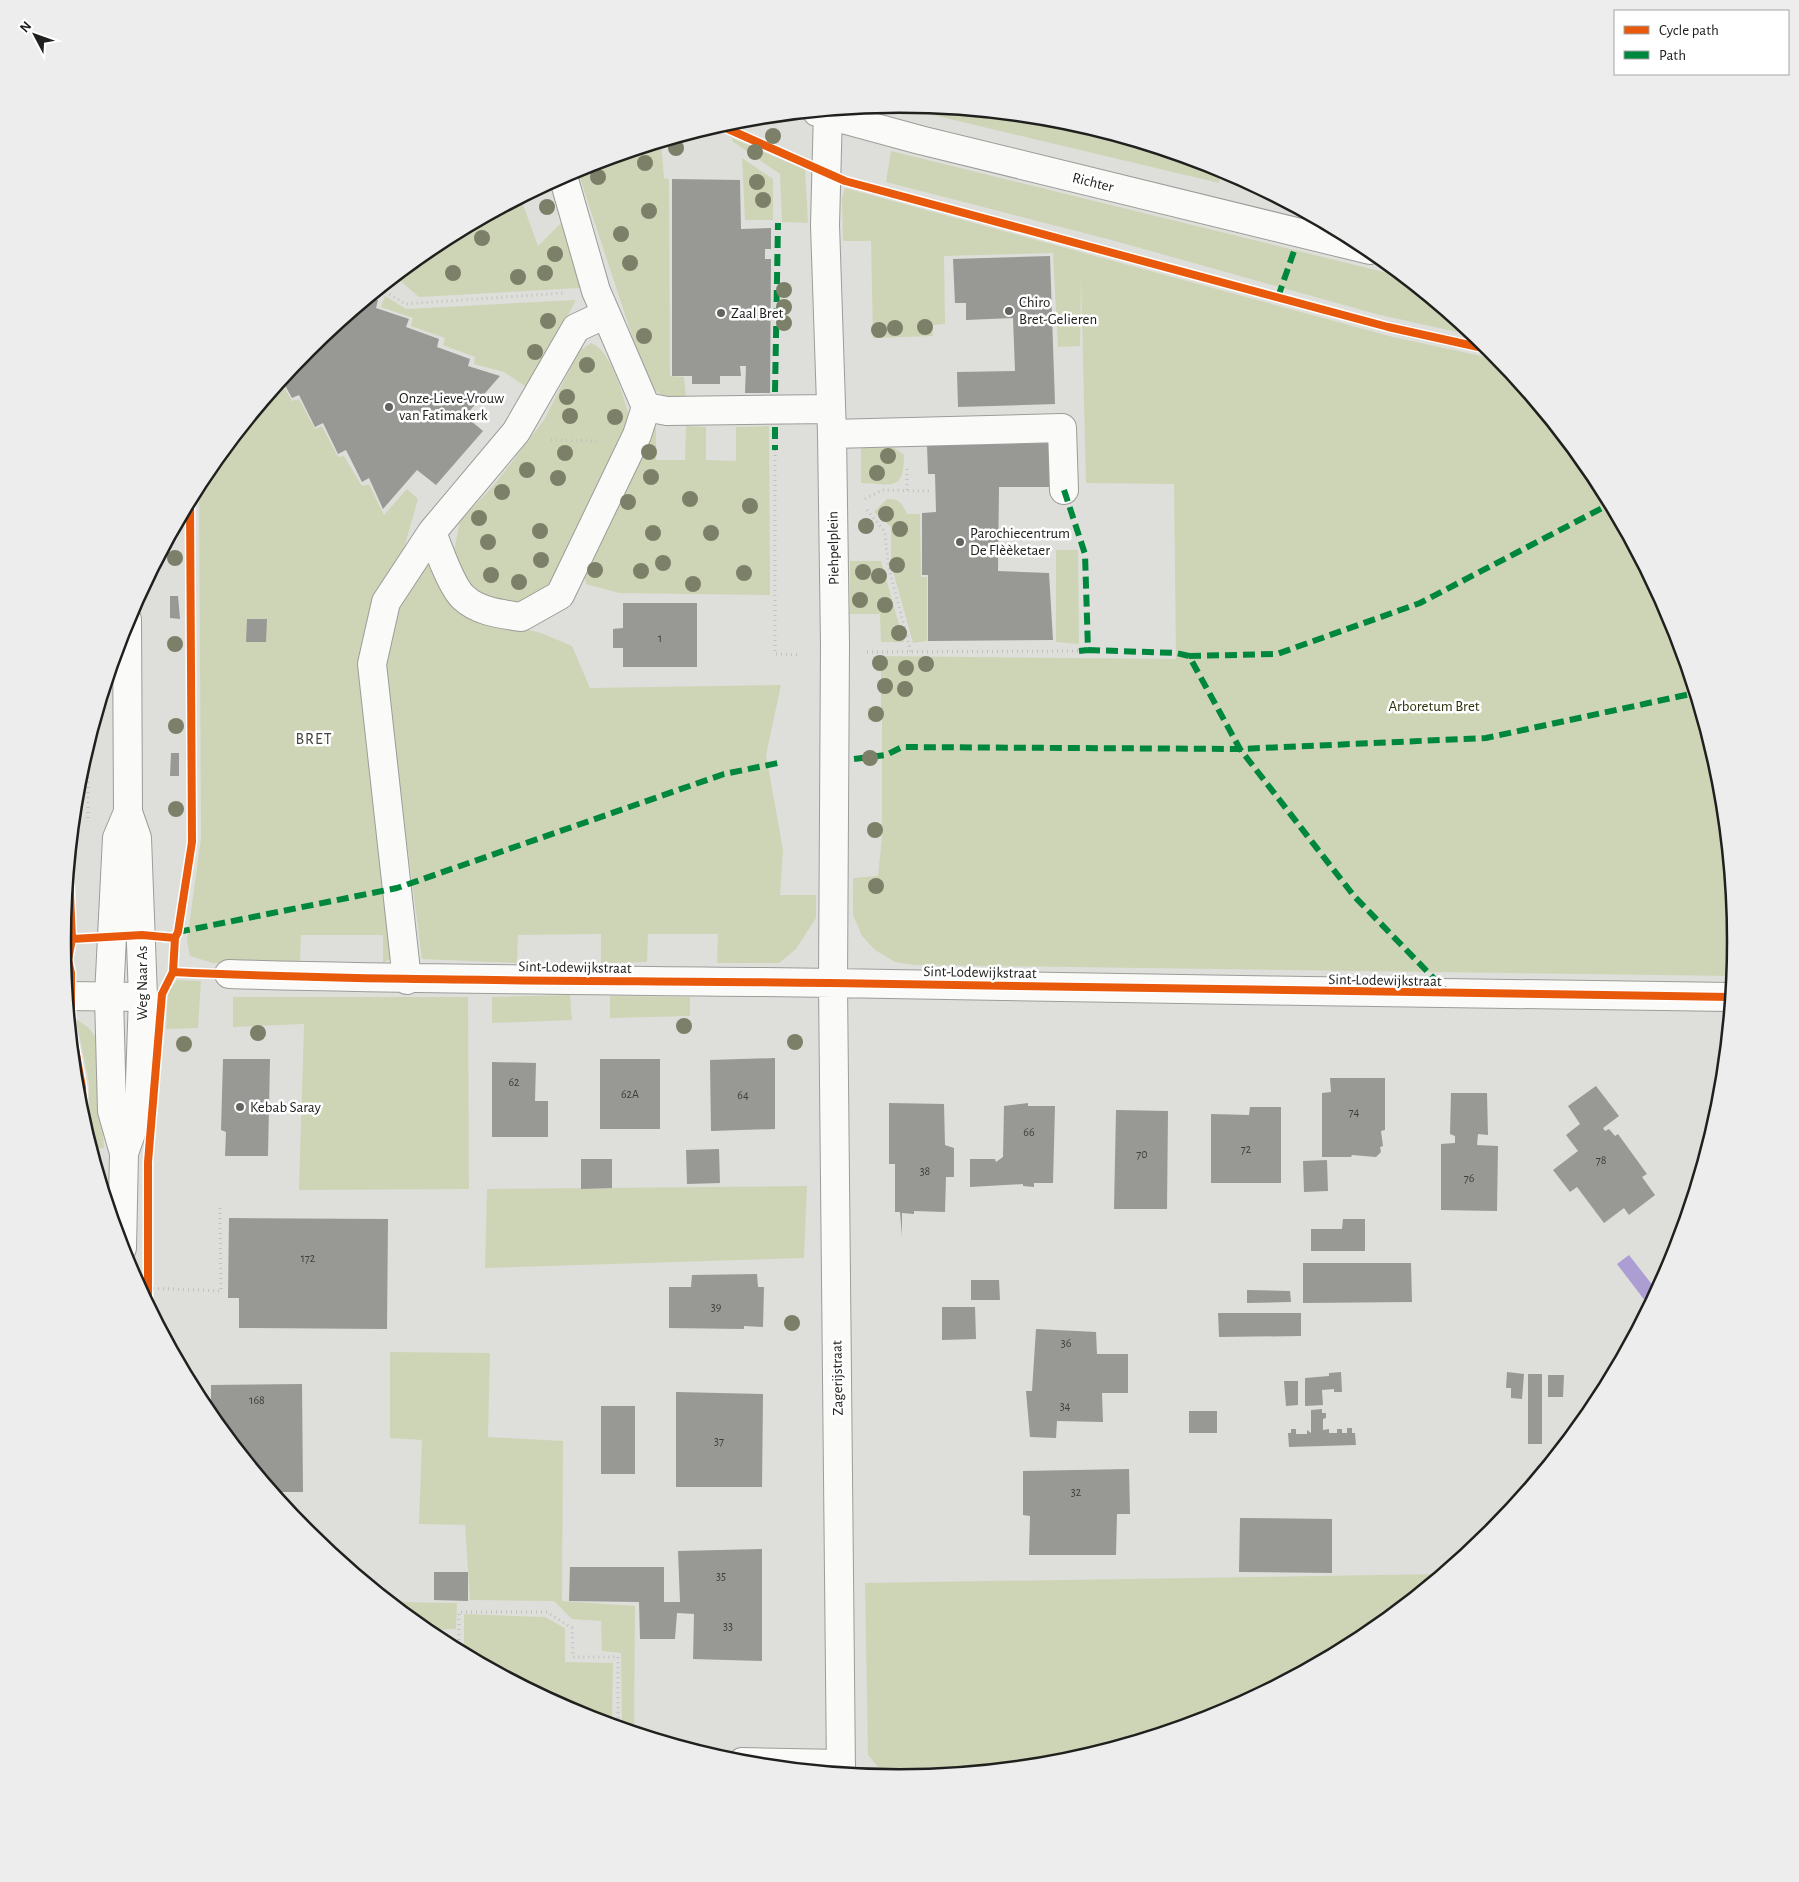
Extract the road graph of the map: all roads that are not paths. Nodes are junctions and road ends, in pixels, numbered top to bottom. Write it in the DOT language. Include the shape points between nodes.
graph roads {
  1 [pos="837,116"];
  2 [pos="824,117"];
  3 [pos="565,184"];
  4 [pos="1348,245"];
  5 [pos="601,302"];
  6 [pos="646,407"];
  7 [pos="831,422"];
  8 [pos="1064,490"];
  9 [pos="432,532"];
  10 [pos="127,642"];
  11 [pos="128,812"];
  12 [pos="229,974"];
  13 [pos="408,980"];
  14 [pos="834,983"];
  15 [pos="73,996"];
  16 [pos="109,996"];
  17 [pos="144,997"];
  18 [pos="1726,998"];
  19 [pos="124,1153"];
  20 [pos="122,1227"];
  21 [pos="841,1767"];
  1 -- 4 [label="street, Richter" via="920,140"];
  2 -- 7 [label="street, Piehpelplein"];
  3 -- 5 [label="street"];
  5 -- 6 [label="street"];
  5 -- 9 [label="street" via="576,328 510,439"];
  6 -- 7 [label="street"];
  6 -- 9 [label="street" via="634,441 560,595 522,617 486,610 463,598"];
  7 -- 8 [label="street" via="1062,428"];
  7 -- 14 [label="street, Piehpelplein" via="835,654"];
  9 -- 13 [label="street" via="386,602 372,664"];
  10 -- 11 [label="street, Weg Naar As"];
  11 -- 16 [label="street, Weg Naar As" via="117,838"];
  11 -- 17 [label="street, Weg Naar As" via="137,838"];
  12 -- 13 [label="street, Sint-Lodewijkstraat"];
  13 -- 14 [label="street, Sint-Lodewijkstraat"];
  14 -- 18 [label="street, Sint-Lodewijkstraat"];
  14 -- 21 [label="street, Zagerijstraat"];
  15 -- 16 [label="street"];
  16 -- 17 [label="street"];
  16 -- 19 [label="street, Weg Naar As" via="112,1111"];
  17 -- 19 [label="street, Weg Naar As" via="139,1111"];
  19 -- 20 [label="street, Weg Naar As"];
}
